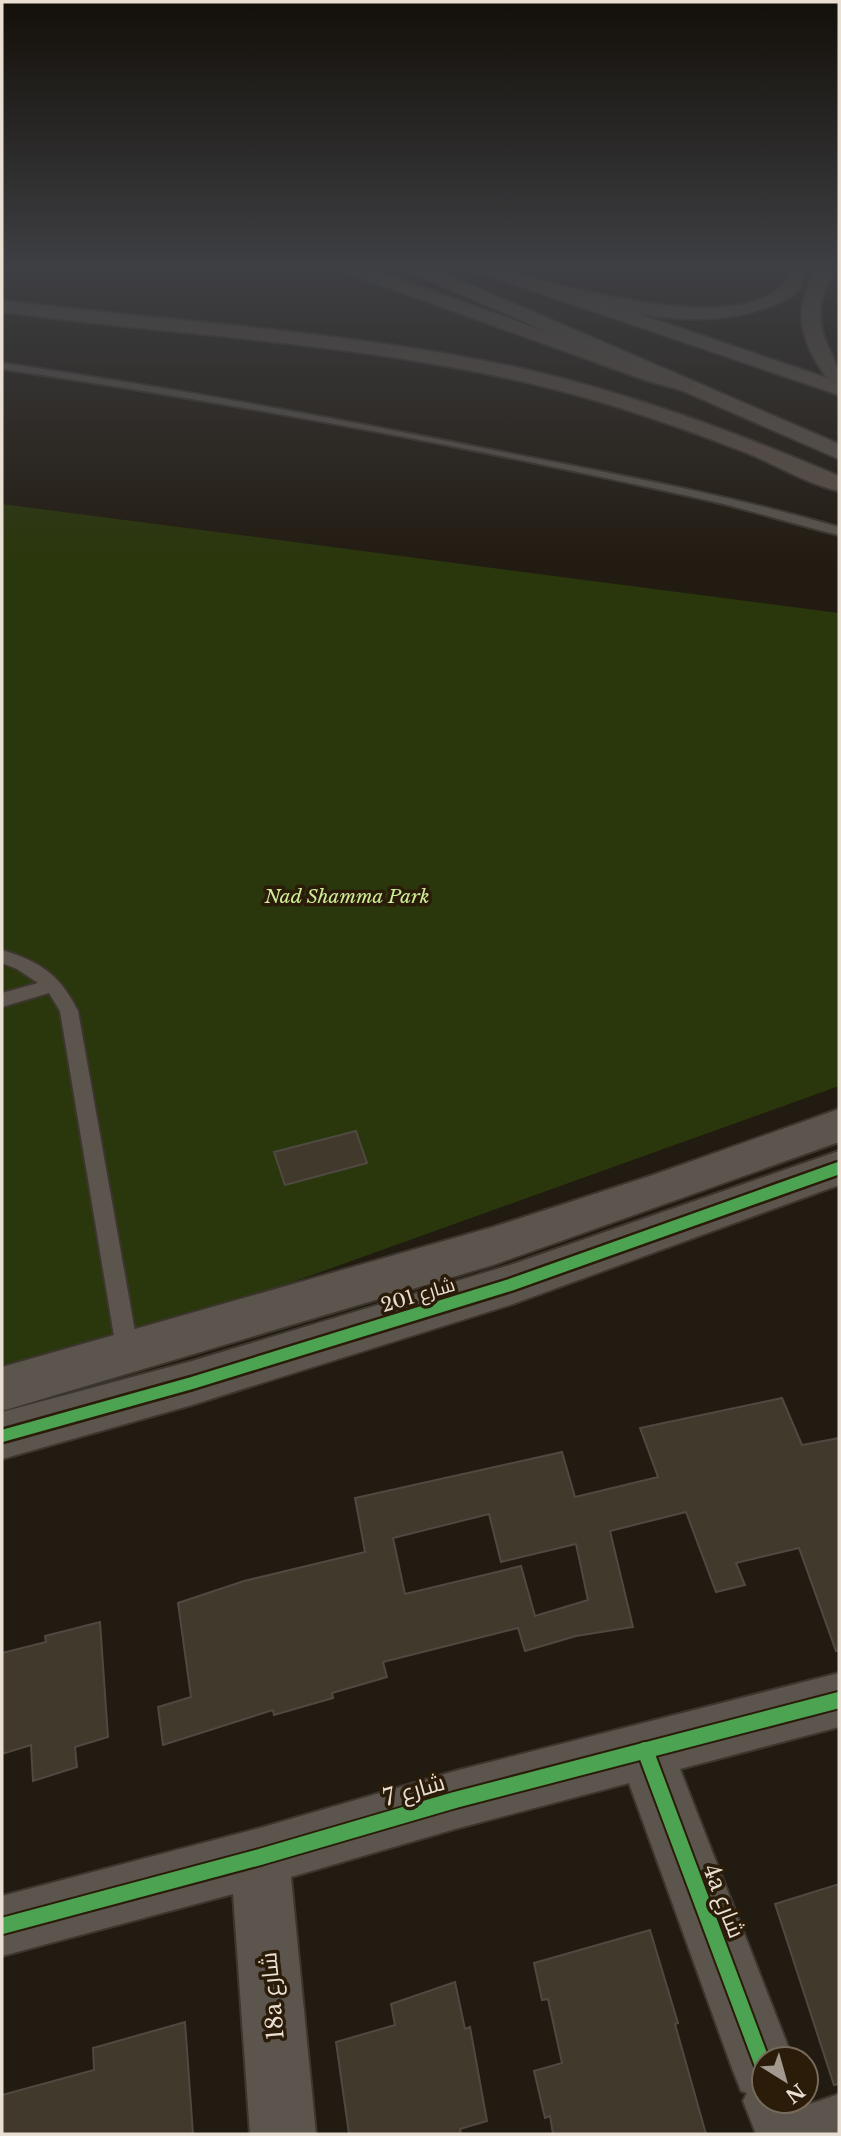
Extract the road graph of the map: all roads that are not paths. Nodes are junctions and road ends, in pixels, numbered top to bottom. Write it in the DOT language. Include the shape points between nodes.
graph roads {
  1 [pos="7,367"];
  2 [pos="478,367"];
  3 [pos="626,367"];
  4 [pos="643,367"];
  5 [pos="775,367"];
  6 [pos="685,385"];
  7 [pos="839,389"];
  8 [pos="839,452"];
  9 [pos="839,484"];
  10 [pos="839,531"];
  11 [pos="2,957"];
  12 [pos="54,985"];
  13 [pos="2,1000"];
  14 [pos="839,1125"];
  15 [pos="839,1168"];
  16 [pos="128,1354"];
  17 [pos="2,1389"];
  18 [pos="2,1436"];
  19 [pos="839,1700"];
  20 [pos="645,1750"];
  21 [pos="260,1857"];
  22 [pos="2,1926"];
  23 [pos="755,2045"];
  24 [pos="782,2115"];
  25 [pos="839,2127"];
  26 [pos="283,2134"];
  27 [pos="789,2134"];
  28 [pos="816,2134"];
  1 -- 10 [label="lane" via="141,385 386,432 666,488"];
  2 -- 9 [label="highway" via="657,413"];
  3 -- 6 [label="highway"];
  4 -- 6 [label="main road"];
  5 -- 7 [label="main road"];
  6 -- 8 [label="main road"];
  11 -- 12 [label="lane" via="28,966"];
  12 -- 13 [label="lane"];
  12 -- 16 [label="lane" via="69,1011"];
  14 -- 16 [label="street, شارع 201" via="493,1246"];
  15 -- 18 [label="street, شارع 201" via="510,1285"];
  16 -- 17 [label="street, شارع 201"];
  19 -- 20 [label="street, شارع 7"];
  20 -- 21 [label="street, شارع 7"];
  20 -- 23 [label="street, 4a شارع"];
  21 -- 22 [label="street, شارع 7"];
  21 -- 26 [label="street, 18a شارع"];
  24 -- 27 [label="street"];
  25 -- 28 [label="street"];
}
